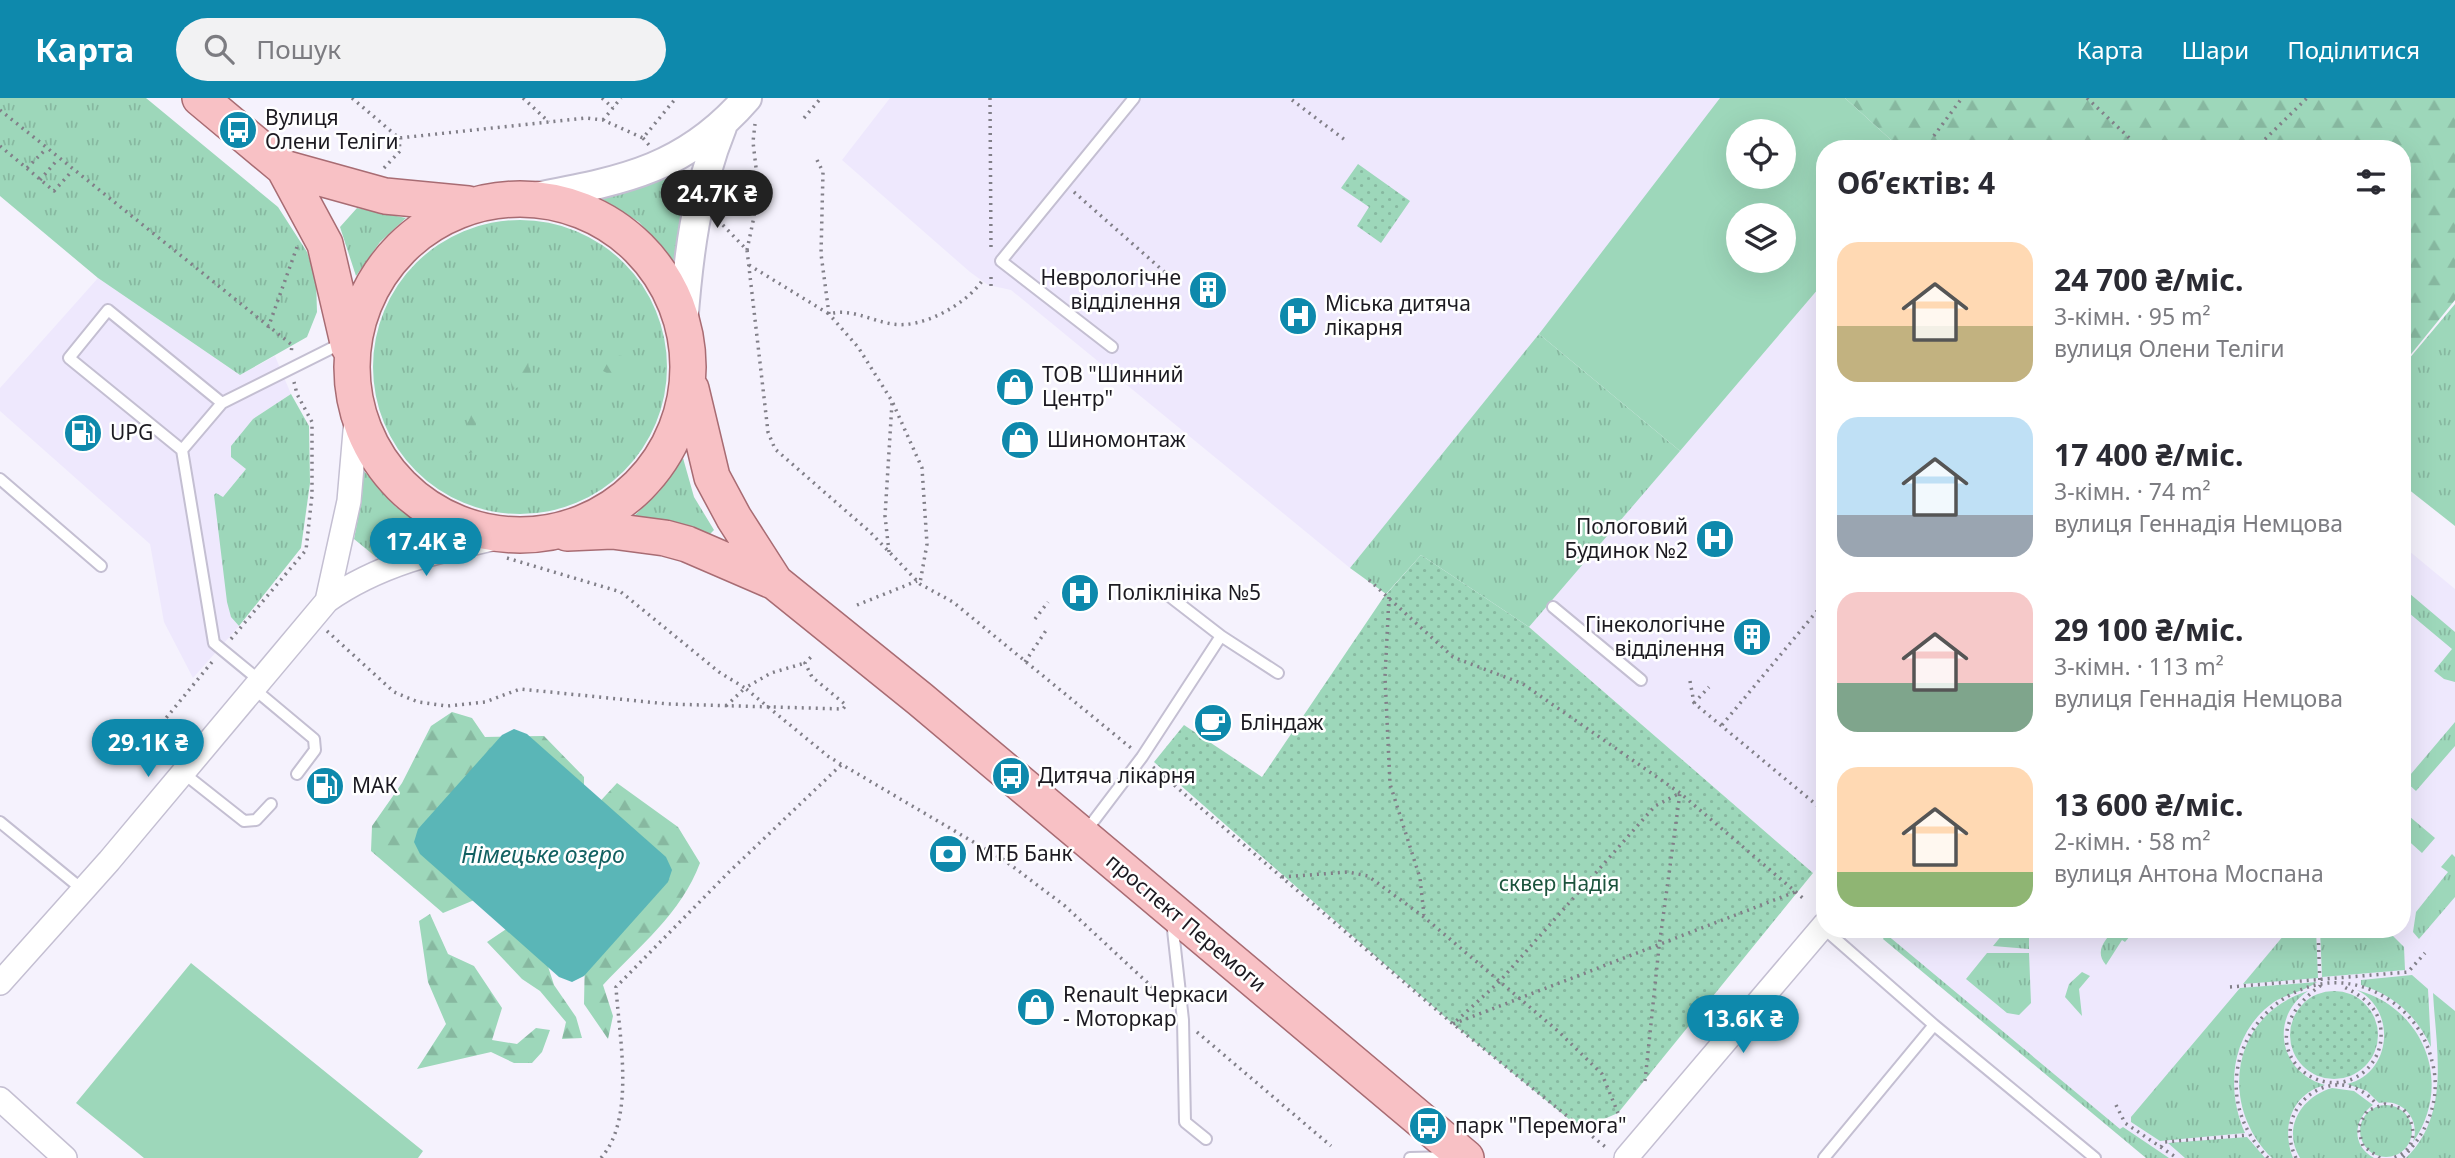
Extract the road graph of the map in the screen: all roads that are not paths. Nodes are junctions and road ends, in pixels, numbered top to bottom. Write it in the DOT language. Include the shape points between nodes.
graph roads {
  1 [pos="1133,98"];
  2 [pos="206,100"];
  3 [pos="752,110"];
  4 [pos="722,127"];
  5 [pos="284,168"];
  6 [pos="526,199"];
  7 [pos="479,204"];
  8 [pos="683,325"];
  9 [pos="1112,347"];
  10 [pos="350,351"];
  11 [pos="688,373"];
  12 [pos="222,403"];
  13 [pos="357,408"];
  14 [pos="182,450"];
  15 [pos="2,486"];
  16 [pos="567,533"];
  17 [pos="508,545"];
  18 [pos="101,566"];
  19 [pos="775,582"];
  20 [pos="1168,595"];
  21 [pos="1553,607"];
  22 [pos="320,609"];
  23 [pos="1222,636"];
  24 [pos="1278,673"];
  25 [pos="1641,680"];
  26 [pos="256,684"];
  27 [pos="182,772"];
  28 [pos="297,774"];
  29 [pos="271,804"];
  30 [pos="0,822"];
  31 [pos="1083,836"];
  32 [pos="83,890"];
  33 [pos="1171,912"];
  34 [pos="1816,934"];
  35 [pos="1838,938"];
  36 [pos="0,983"];
  37 [pos="1934,1025"];
  38 [pos="0,1099"];
  39 [pos="1206,1139"];
  40 [pos="1619,1154"];
  41 [pos="1465,1157"];
  42 [pos="65,1158"];
  43 [pos="1410,1158"];
  44 [pos="1824,1158"];
  45 [pos="2095,1158"];
  1 -- 9 [label="lane" via="1002,261"];
  2 -- 5 [label="main road"];
  3 -- 4 [label="street"];
  4 -- 6 [label="street" via="668,162 600,184"];
  4 -- 8 [label="street" via="699,195"];
  5 -- 7 [label="main road" via="385,196"];
  5 -- 10 [label="main road" via="325,244"];
  6 -- 7 [label="main road"];
  6 -- 8 [label="main road" via="573,208 616,229 651,261 665,281"];
  7 -- 10 [label="main road" via="434,223 389,262 360,314"];
  8 -- 11 [label="main road"];
  10 -- 12 [label="lane" via="291,367"];
  10 -- 13 [label="main road, проспект Перемоги"];
  11 -- 16 [label="main road" via="680,420 658,463 610,512"];
  11 -- 19 [label="main road, проспект Перемоги" via="712,477"];
  12 -- 14 [label="lane"];
  12 -- 14 [label="lane" via="108,310 69,358"];
  13 -- 17 [label="main road, проспект Перемоги" via="370,442 389,472 424,505"];
  13 -- 22 [label="street" via="347,511"];
  14 -- 26 [label="lane" via="214,643"];
  15 -- 18 [label="lane"];
  16 -- 17 [label="main road, проспект Перемоги"];
  16 -- 19 [label="main road, проспект Перемоги" via="612,531 664,538"];
  17 -- 22 [label="street" via="383,569 350,585"];
  19 -- 31 [label="main road, проспект Перемоги"];
  20 -- 23 [label="lane"];
  21 -- 25 [label="lane"];
  22 -- 26 [label="street"];
  23 -- 24 [label="lane"];
  23 -- 31 [label="lane"];
  26 -- 27 [label="street"];
  26 -- 28 [label="lane" via="314,739 315,750"];
  27 -- 29 [label="lane" via="244,821 256,820"];
  27 -- 32 [label="street"];
  30 -- 32 [label="lane"];
  31 -- 33 [label="main road, проспект Перемоги"];
  32 -- 36 [label="street"];
  33 -- 39 [label="lane" via="1183,1020 1185,1122"];
  33 -- 41 [label="main road, проспект Перемоги"];
  34 -- 40 [label="street"];
  35 -- 37 [label="lane"];
  37 -- 44 [label="lane"];
  37 -- 45 [label="lane"];
  38 -- 42 [label="street"];
  41 -- 43 [label="lane"];
}
